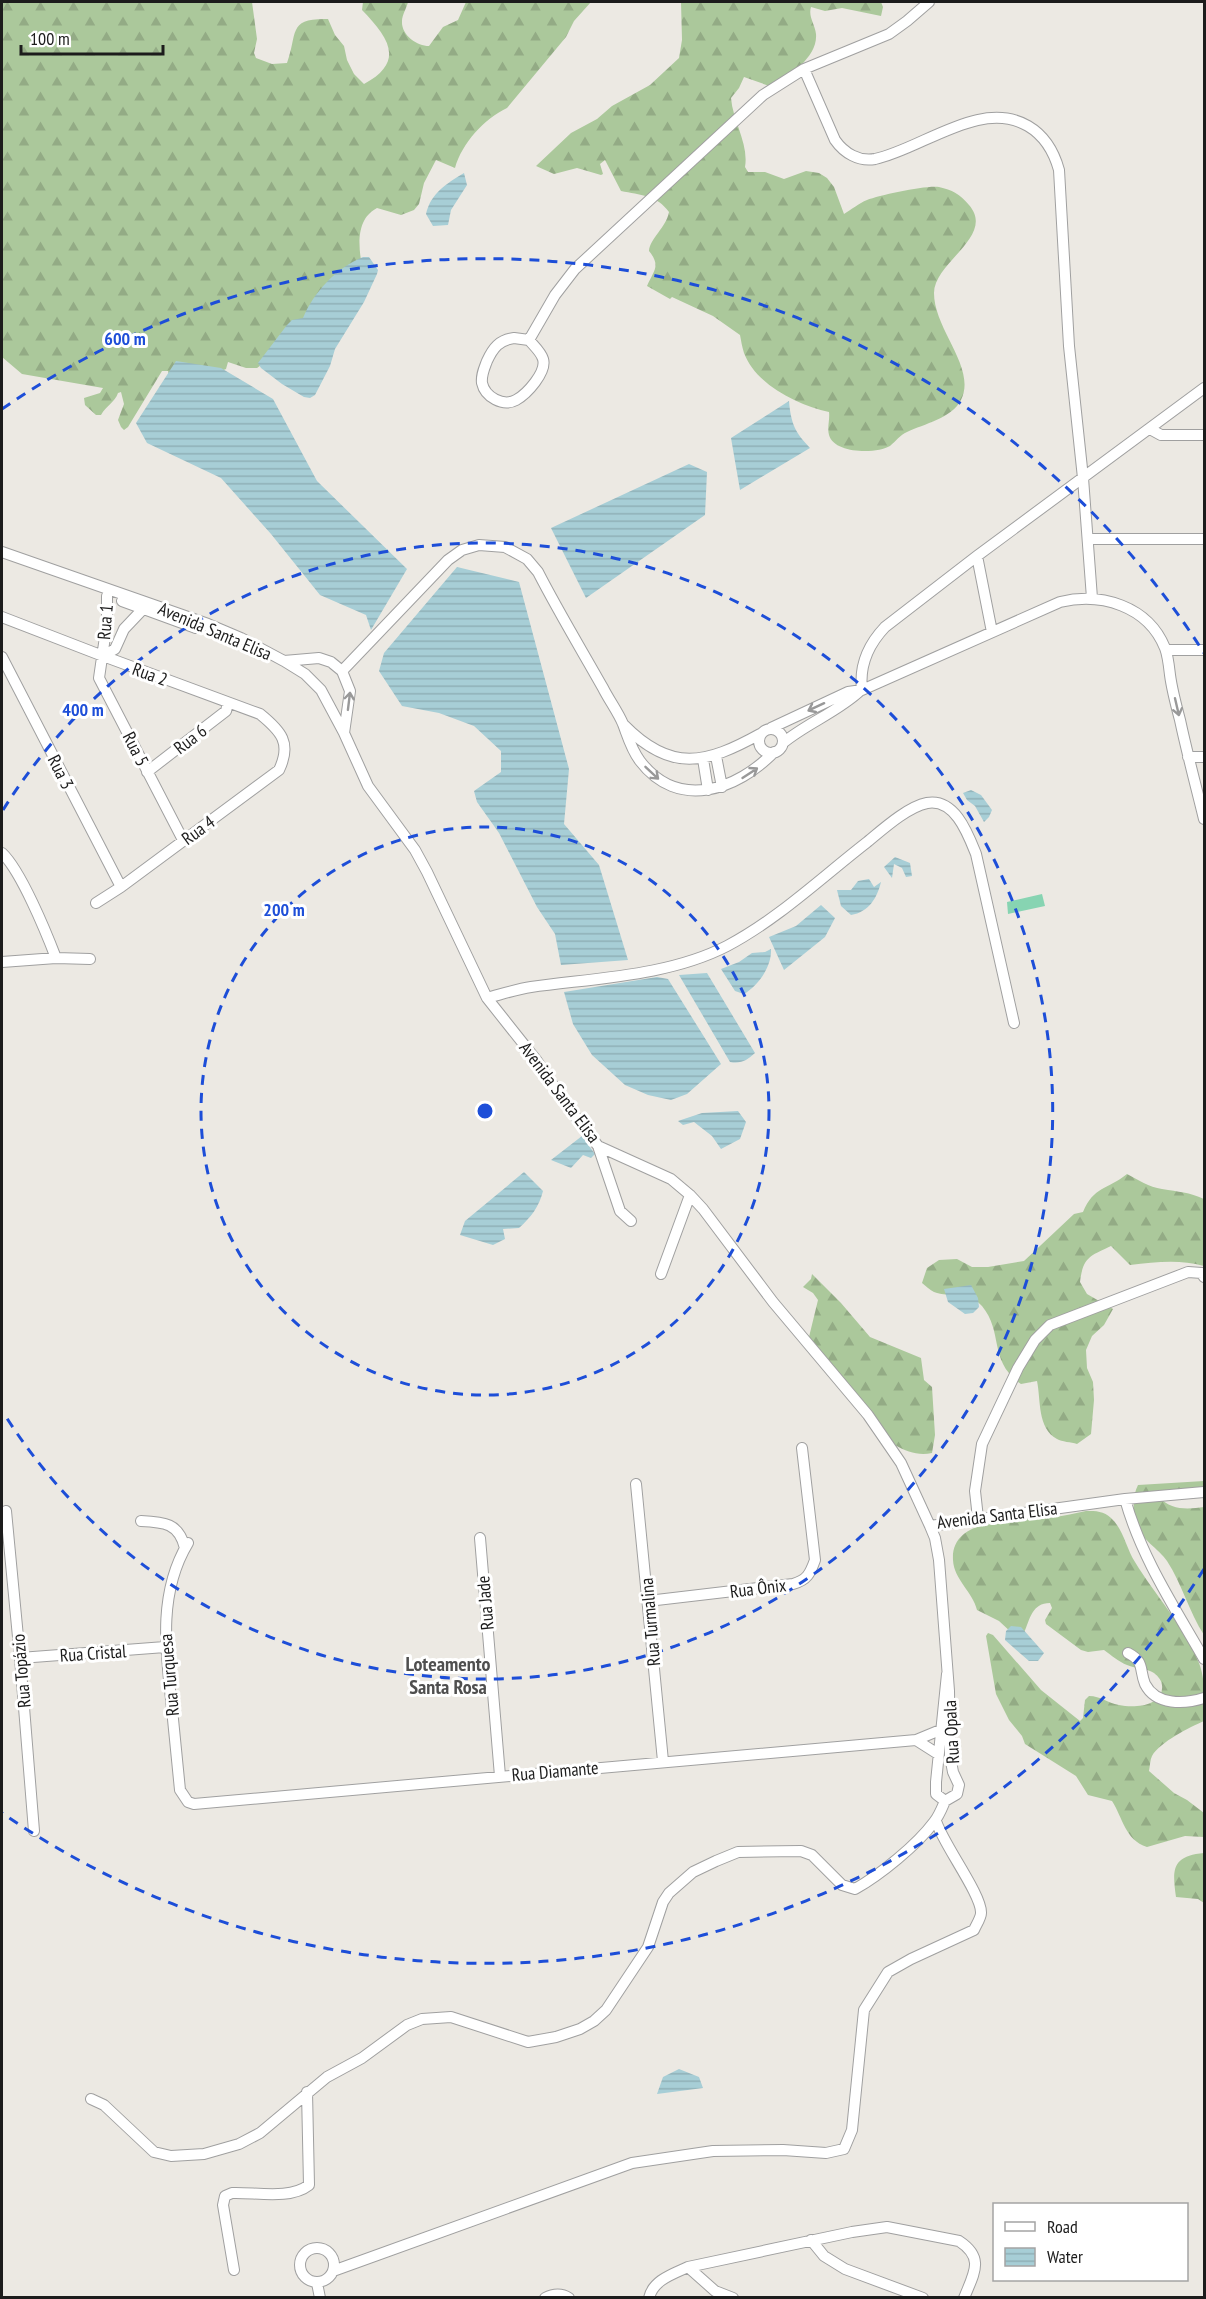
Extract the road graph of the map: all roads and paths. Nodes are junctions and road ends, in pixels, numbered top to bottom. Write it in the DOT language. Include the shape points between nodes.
graph roads {
  1 [pos="929,2"];
  2 [pos="804,69"];
  3 [pos="529,340"];
  4 [pos="1203,392"];
  5 [pos="1150,429"];
  6 [pos="1204,435"];
  7 [pos="1083,478"];
  8 [pos="1088,539"];
  9 [pos="1204,539"];
  10 [pos="2,552"];
  11 [pos="977,556"];
  12 [pos="52,569"];
  13 [pos="107,596"];
  14 [pos="1092,598"];
  15 [pos="143,609"];
  16 [pos="2,617"];
  17 [pos="208,624"];
  18 [pos="992,632"];
  19 [pos="1166,650"];
  20 [pos="1204,650"];
  21 [pos="102,656"];
  22 [pos="2,657"];
  23 [pos="284,661"];
  24 [pos="342,671"];
  25 [pos="862,690"];
  26 [pos="228,703"];
  27 [pos="623,724"];
  28 [pos="771,728"];
  29 [pos="344,733"];
  30 [pos="760,734"];
  31 [pos="783,743"];
  32 [pos="286,747"];
  33 [pos="774,752"];
  34 [pos="716,756"];
  35 [pos="1188,757"];
  36 [pos="1204,757"];
  37 [pos="703,759"];
  38 [pos="1191,770"];
  39 [pos="147,772"];
  40 [pos="1204,779"];
  41 [pos="722,787"];
  42 [pos="708,789"];
  43 [pos="1204,819"];
  44 [pos="183,840"];
  45 [pos="2,853"];
  46 [pos="121,887"];
  47 [pos="96,903"];
  48 [pos="56,958"];
  49 [pos="90,959"];
  50 [pos="2,962"];
  51 [pos="487,998"];
  52 [pos="1014,1023"];
  53 [pos="598,1146"];
  54 [pos="690,1195"];
  55 [pos="631,1221"];
  56 [pos="661,1274"];
  57 [pos="1204,1276"];
  58 [pos="802,1448"];
  59 [pos="636,1484"];
  60 [pos="1204,1492"];
  61 [pos="1125,1499"];
  62 [pos="6,1511"];
  63 [pos="978,1518"];
  64 [pos="141,1521"];
  65 [pos="930,1526"];
  66 [pos="480,1538"];
  67 [pos="648,1601"];
  68 [pos="165,1647"];
  69 [pos="1128,1653"];
  70 [pos="20,1658"];
  71 [pos="1204,1659"];
  72 [pos="1204,1698"];
  73 [pos="944,1728"];
  74 [pos="916,1740"];
  75 [pos="938,1754"];
  76 [pos="663,1761"];
  77 [pos="500,1776"];
  78 [pos="945,1801"];
  79 [pos="194,1804"];
  80 [pos="936,1821"];
  81 [pos="34,1831"];
  82 [pos="307,2092"];
  83 [pos="91,2099"];
  84 [pos="811,2240"];
  85 [pos="332,2258"];
  86 [pos="351,2265"];
  87 [pos="688,2267"];
  88 [pos="234,2270"];
  89 [pos="333,2271"];
  90 [pos="317,2283"];
  91 [pos="320,2298"];
  92 [pos="545,2298"];
  93 [pos="569,2298"];
  94 [pos="649,2298"];
  95 [pos="733,2298"];
  96 [pos="923,2298"];
  97 [pos="964,2298"];
  1 -- 2 [label="street" via="889,34"];
  2 -- 3 [label="street" via="763,95 575,269"];
  2 -- 7 [label="street" via="836,140 854,156 876,159 977,120 995,117 1023,123 1049,146 1059,170 1069,346"];
  3 -- 3 [label="street" via="507,339 491,352 482,382 493,398 516,400 540,375 543,360"];
  4 -- 5 [label="street"];
  5 -- 6 [label="street" via="1161,435"];
  5 -- 7 [label="street"];
  7 -- 8 [label="street"];
  7 -- 11 [label="street"];
  8 -- 9 [label="street"];
  8 -- 14 [label="street"];
  10 -- 12 [label="street, Avenida Santa Elisa"];
  11 -- 18 [label="street"];
  11 -- 25 [label="street" via="879,634 863,664"];
  12 -- 13 [label="street" via="60,578"];
  12 -- 17 [label="street, Avenida Santa Elisa"];
  13 -- 15 [label="street"];
  13 -- 21 [label="street, Rua 1"];
  14 -- 18 [label="street" via="1060,602"];
  14 -- 19 [label="street" via="1141,616 1156,631"];
  15 -- 17 [label="street" via="196,628"];
  15 -- 21 [label="street, Rua 1" via="124,629 116,648"];
  16 -- 21 [label="street, Rua 2"];
  17 -- 23 [label="street, Avenida Santa Elisa"];
  18 -- 25 [label="street"];
  19 -- 20 [label="street"];
  19 -- 35 [label="street, one-way"];
  21 -- 26 [label="street, Rua 2"];
  21 -- 39 [label="street, Rua 5" via="99,678"];
  22 -- 46 [label="street, Rua 3"];
  23 -- 24 [label="street" via="319,658"];
  23 -- 29 [label="street, Avenida Santa Elisa" via="321,690"];
  24 -- 27 [label="street" via="455,555 471,547 497,545 520,554 538,572"];
  29 -- 24 [label="street, one-way" via="350,691"];
  25 -- 28 [label="street, one-way" via="848,692"];
  25 -- 31 [label="street"];
  26 -- 32 [label="street, Rua 2" via="260,714 273,724"];
  26 -- 39 [label="street, Rua 6" via="226,711"];
  27 -- 37 [label="street" via="658,752"];
  27 -- 42 [label="street, one-way" via="634,753 660,781 691,791"];
  28 -- 30 [label="street"];
  28 -- 31 [label="street" via="782,735"];
  29 -- 51 [label="street, Avenida Santa Elisa" via="368,786 427,872"];
  30 -- 33 [label="street" via="760,746 766,752"];
  30 -- 34 [label="street"];
  31 -- 33 [label="street"];
  32 -- 44 [label="street, Rua 4" via="279,770"];
  41 -- 33 [label="street, one-way" via="753,772"];
  34 -- 37 [label="street"];
  34 -- 41 [label="street"];
  35 -- 36 [label="street"];
  35 -- 38 [label="street"];
  37 -- 42 [label="street"];
  38 -- 40 [label="street"];
  38 -- 43 [label="street"];
  39 -- 44 [label="street, Rua 5"];
  41 -- 42 [label="street"];
  44 -- 46 [label="street, Rua 4"];
  45 -- 48 [label="street" via="35,909"];
  46 -- 47 [label="street, Rua 4"];
  48 -- 49 [label="street"];
  48 -- 50 [label="street"];
  51 -- 52 [label="street" via="531,987 614,977 702,957 773,917 892,822 925,803 935,802 958,819 976,855"];
  51 -- 53 [label="street, Avenida Santa Elisa"];
  53 -- 54 [label="street, Avenida Santa Elisa" via="671,1179"];
  53 -- 55 [label="street" via="620,1211"];
  54 -- 56 [label="street"];
  54 -- 65 [label="street, Avenida Santa Elisa" via="881,1432 901,1463"];
  57 -- 63 [label="street" via="1188,1272 1050,1325 1035,1340 982,1444 975,1491"];
  58 -- 67 [label="street, Rua Ônix" via="815,1560 811,1574 793,1584"];
  59 -- 67 [label="street, Rua Turmalina"];
  60 -- 61 [label="street, Avenida Santa Elisa"];
  61 -- 63 [label="street, Avenida Santa Elisa"];
  61 -- 71 [label="street" via="1132,1525 1162,1587"];
  62 -- 70 [label="street, Rua Topázio"];
  63 -- 65 [label="street, Avenida Santa Elisa"];
  64 -- 68 [label="street, Rua Turquesa" via="171,1526 187,1545 169,1596"];
  65 -- 73 [label="street, Rua Opala" via="939,1560 949,1691"];
  66 -- 77 [label="street, Rua Jade"];
  67 -- 76 [label="street, Rua Turmalina"];
  68 -- 70 [label="street, Rua Cristal"];
  68 -- 79 [label="street, Rua Turquesa" via="180,1790"];
  69 -- 72 [label="street" via="1142,1666 1150,1692 1161,1699 1174,1702"];
  70 -- 81 [label="street, Rua Topázio"];
  73 -- 74 [label="street, Rua Diamante"];
  73 -- 75 [label="street"];
  73 -- 78 [label="street, Rua Opala" via="959,1785 957,1794"];
  74 -- 75 [label="street"];
  74 -- 76 [label="street, Rua Diamante"];
  75 -- 78 [label="street, Rua Opala" via="936,1794"];
  76 -- 77 [label="street, Rua Diamante"];
  77 -- 79 [label="street, Rua Diamante"];
  78 -- 80 [label="street"];
  80 -- 82 [label="street" via="869,1881 855,1888 842,1885 812,1855 801,1851 738,1852 716,1861 693,1872 669,1893 648,1947 615,1998 606,2010 580,2029 528,2042 451,2017 422,2019"];
  80 -- 86 [label="street" via="978,1900 981,1914 974,1930 888,1972 864,2010 852,2130 844,2149 826,2153 713,2151 632,2163"];
  82 -- 83 [label="street" via="260,2133 239,2144 204,2154 171,2156 154,2152 104,2105"];
  82 -- 88 [label="street" via="309,2185 286,2193 225,2196 223,2205"];
  84 -- 87 [label="street"];
  84 -- 96 [label="street" via="824,2256 845,2269"];
  84 -- 97 [label="street" via="887,2228 959,2241 975,2256 976,2264"];
  85 -- 86 [label="street"];
  85 -- 89 [label="street"];
  85 -- 90 [label="street" via="316,2248 303,2253 301,2273"];
  86 -- 89 [label="street"];
  87 -- 94 [label="street" via="661,2281"];
  87 -- 95 [label="street" via="715,2291"];
  89 -- 90 [label="street"];
  90 -- 91 [label="street"];
  92 -- 93 [label="street"];
}
